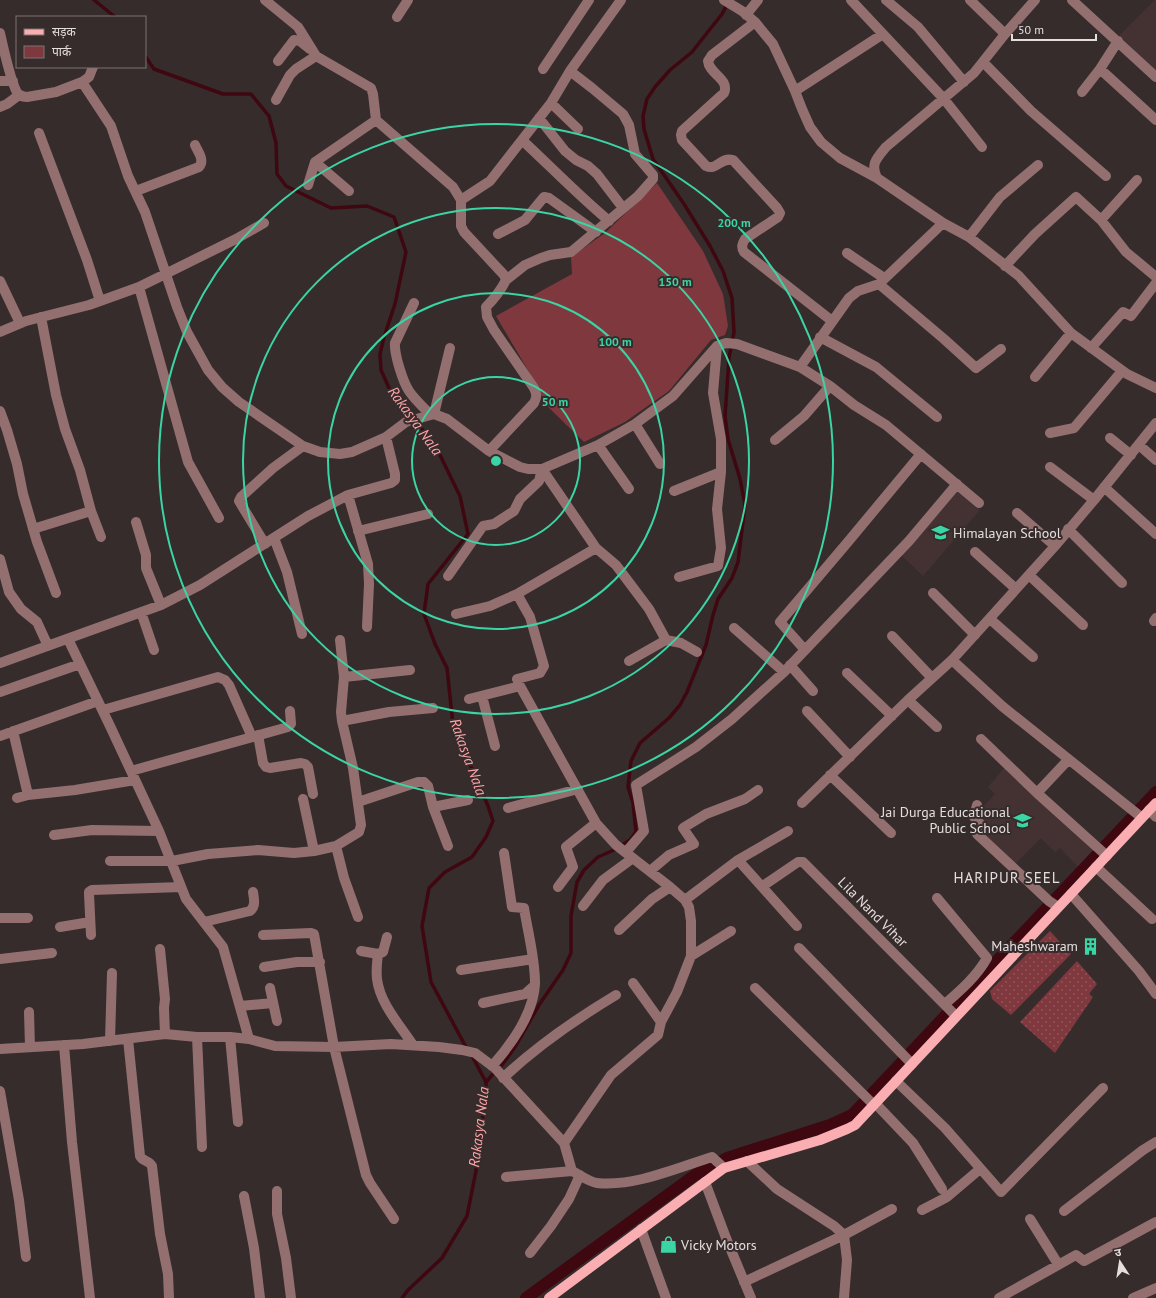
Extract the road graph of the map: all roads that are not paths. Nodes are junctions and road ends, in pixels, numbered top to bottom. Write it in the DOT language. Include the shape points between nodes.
graph roads {
  1 [pos="265,0"];
  2 [pos="408,0"];
  3 [pos="589,0"];
  4 [pos="622,0"];
  5 [pos="724,0"];
  6 [pos="758,0"];
  7 [pos="851,0"];
  8 [pos="886,0"];
  9 [pos="970,0"];
  10 [pos="1036,0"];
  11 [pos="1072,0"];
  12 [pos="744,13"];
  13 [pos="397,17"];
  14 [pos="755,22"];
  15 [pos="0,33"];
  16 [pos="883,34"];
  17 [pos="1005,34"];
  18 [pos="1118,41"];
  19 [pos="314,53"];
  20 [pos="278,61"];
  21 [pos="983,62"];
  22 [pos="93,68"];
  23 [pos="1100,69"];
  24 [pos="543,70"];
  25 [pos="570,71"];
  26 [pos="1156,77"];
  27 [pos="0,81"];
  28 [pos="13,81"];
  29 [pos="82,82"];
  30 [pos="964,82"];
  31 [pos="795,91"];
  32 [pos="1082,92"];
  33 [pos="19,95"];
  34 [pos="944,99"];
  35 [pos="276,100"];
  36 [pos="551,103"];
  37 [pos="0,107"];
  38 [pos="539,118"];
  39 [pos="376,120"];
  40 [pos="1156,120"];
  41 [pos="578,129"];
  42 [pos="39,133"];
  43 [pos="522,140"];
  44 [pos="195,145"];
  45 [pos="982,147"];
  46 [pos="315,162"];
  47 [pos="1038,165"];
  48 [pos="1106,176"];
  49 [pos="877,178"];
  50 [pos="1138,180"];
  51 [pos="308,185"];
  52 [pos="136,191"];
  53 [pos="349,191"];
  54 [pos="461,200"];
  55 [pos="624,208"];
  56 [pos="1101,220"];
  57 [pos="609,221"];
  58 [pos="264,223"];
  59 [pos="943,223"];
  60 [pos="596,232"];
  61 [pos="498,234"];
  62 [pos="970,237"];
  63 [pos="847,253"];
  64 [pos="1005,266"];
  65 [pos="166,274"];
  66 [pos="1156,277"];
  67 [pos="506,280"];
  68 [pos="0,281"];
  69 [pos="881,281"];
  70 [pos="1156,283"];
  71 [pos="139,287"];
  72 [pos="100,301"];
  73 [pos="414,303"];
  74 [pos="40,317"];
  75 [pos="832,321"];
  76 [pos="20,323"];
  77 [pos="0,332"];
  78 [pos="1070,333"];
  79 [pos="820,338"];
  80 [pos="721,344"];
  81 [pos="450,348"];
  82 [pos="1091,348"];
  83 [pos="1001,349"];
  84 [pos="800,367"];
  85 [pos="1122,371"];
  86 [pos="1035,377"];
  87 [pos="830,386"];
  88 [pos="1156,388"];
  89 [pos="0,411"];
  90 [pos="431,415"];
  91 [pos="938,417"];
  92 [pos="1156,423"];
  93 [pos="635,424"];
  94 [pos="1050,433"];
  95 [pos="386,437"];
  96 [pos="1110,438"];
  97 [pos="774,440"];
  98 [pos="598,445"];
  99 [pos="1139,445"];
  100 [pos="303,446"];
  101 [pos="489,451"];
  102 [pos="921,454"];
  103 [pos="1131,455"];
  104 [pos="1156,460"];
  105 [pos="660,464"];
  106 [pos="1050,467"];
  107 [pos="542,469"];
  108 [pos="721,472"];
  109 [pos="957,484"];
  110 [pos="1104,487"];
  111 [pos="629,489"];
  112 [pos="674,491"];
  113 [pos="348,495"];
  114 [pos="1094,500"];
  115 [pos="979,503"];
  116 [pos="92,511"];
  117 [pos="1017,513"];
  118 [pos="428,514"];
  119 [pos="219,518"];
  120 [pos="136,522"];
  121 [pos="33,529"];
  122 [pos="1068,530"];
  123 [pos="358,531"];
  124 [pos="1156,534"];
  125 [pos="101,537"];
  126 [pos="269,541"];
  127 [pos="1055,546"];
  128 [pos="596,548"];
  129 [pos="975,552"];
  130 [pos="0,559"];
  131 [pos="1028,575"];
  132 [pos="448,576"];
  133 [pos="679,577"];
  134 [pos="1122,583"];
  135 [pos="1016,589"];
  136 [pos="56,593"];
  137 [pos="933,593"];
  138 [pos="517,594"];
  139 [pos="161,605"];
  140 [pos="141,612"];
  141 [pos="456,614"];
  142 [pos="990,619"];
  143 [pos="1083,625"];
  144 [pos="367,627"];
  145 [pos="734,628"];
  146 [pos="302,634"];
  147 [pos="975,634"];
  148 [pos="892,636"];
  149 [pos="68,639"];
  150 [pos="340,640"];
  151 [pos="666,640"];
  152 [pos="48,646"];
  153 [pos="154,650"];
  154 [pos="805,650"];
  155 [pos="697,652"];
  156 [pos="1033,657"];
  157 [pos="952,660"];
  158 [pos="629,661"];
  159 [pos="0,663"];
  160 [pos="80,664"];
  161 [pos="787,669"];
  162 [pos="410,670"];
  163 [pos="847,673"];
  164 [pos="344,677"];
  165 [pos="932,678"];
  166 [pos="520,686"];
  167 [pos="813,691"];
  168 [pos="0,692"];
  169 [pos="482,696"];
  170 [pos="469,699"];
  171 [pos="908,700"];
  172 [pos="100,706"];
  173 [pos="433,708"];
  174 [pos="290,711"];
  175 [pos="807,711"];
  176 [pos="892,716"];
  177 [pos="342,721"];
  178 [pos="937,727"];
  179 [pos="14,731"];
  180 [pos="0,736"];
  181 [pos="255,736"];
  182 [pos="981,739"];
  183 [pos="496,746"];
  184 [pos="850,756"];
  185 [pos="1068,760"];
  186 [pos="133,776"];
  187 [pos="830,776"];
  188 [pos="578,789"];
  189 [pos="758,790"];
  190 [pos="1037,793"];
  191 [pos="313,794"];
  192 [pos="28,795"];
  193 [pos="17,798"];
  194 [pos="303,799"];
  195 [pos="468,800"];
  196 [pos="358,802"];
  197 [pos="802,803"];
  198 [pos="977,805"];
  199 [pos="433,807"];
  200 [pos="508,808"];
  201 [pos="1154,810"];
  202 [pos="1137,814"];
  203 [pos="596,823"];
  204 [pos="159,831"];
  205 [pos="788,831"];
  206 [pos="891,833"];
  207 [pos="54,835"];
  208 [pos="336,846"];
  209 [pos="448,846"];
  210 [pos="625,851"];
  211 [pos="314,852"];
  212 [pos="1102,852"];
  213 [pos="504,853"];
  214 [pos="738,860"];
  215 [pos="110,861"];
  216 [pos="172,861"];
  217 [pos="1096,867"];
  218 [pos="650,871"];
  219 [pos="763,886"];
  220 [pos="181,887"];
  221 [pos="558,887"];
  222 [pos="670,887"];
  223 [pos="253,892"];
  224 [pos="1071,894"];
  225 [pos="937,898"];
  226 [pos="685,900"];
  227 [pos="1054,904"];
  228 [pos="583,906"];
  229 [pos="358,917"];
  230 [pos="0,918"];
  231 [pos="28,918"];
  232 [pos="1152,919"];
  233 [pos="90,922"];
  234 [pos="204,922"];
  235 [pos="797,926"];
  236 [pos="60,927"];
  237 [pos="619,930"];
  238 [pos="731,931"];
  239 [pos="91,935"];
  240 [pos="263,935"];
  241 [pos="387,937"];
  242 [pos="799,948"];
  243 [pos="160,949"];
  244 [pos="361,951"];
  245 [pos="52,953"];
  246 [pos="378,954"];
  247 [pos="691,956"];
  248 [pos="0,959"];
  249 [pos="533,959"];
  250 [pos="320,962"];
  251 [pos="264,967"];
  252 [pos="461,970"];
  253 [pos="112,973"];
  254 [pos="633,983"];
  255 [pos="535,985"];
  256 [pos="270,988"];
  257 [pos="755,988"];
  258 [pos="616,994"];
  259 [pos="1156,994"];
  260 [pos="273,1003"];
  261 [pos="483,1003"];
  262 [pos="240,1006"];
  263 [pos="950,1010"];
  264 [pos="29,1012"];
  265 [pos="277,1021"];
  266 [pos="661,1022"];
  267 [pos="165,1034"];
  268 [pos="197,1037"];
  269 [pos="230,1037"];
  270 [pos="128,1039"];
  271 [pos="250,1039"];
  272 [pos="110,1041"];
  273 [pos="64,1045"];
  274 [pos="413,1045"];
  275 [pos="30,1047"];
  276 [pos="334,1047"];
  277 [pos="0,1049"];
  278 [pos="908,1059"];
  279 [pos="492,1066"];
  280 [pos="503,1078"];
  281 [pos="896,1081"];
  282 [pos="1103,1088"];
  283 [pos="0,1091"];
  284 [pos="871,1101"];
  285 [pos="238,1122"];
  286 [pos="1156,1142"];
  287 [pos="564,1143"];
  288 [pos="202,1147"];
  289 [pos="747,1161"];
  290 [pos="720,1164"];
  291 [pos="980,1169"];
  292 [pos="576,1173"];
  293 [pos="506,1177"];
  294 [pos="705,1182"];
  295 [pos="942,1188"];
  296 [pos="277,1191"];
  297 [pos="244,1196"];
  298 [pos="892,1210"];
  299 [pos="922,1210"];
  300 [pos="1064,1211"];
  301 [pos="394,1219"];
  302 [pos="1030,1219"];
  303 [pos="1156,1222"];
  304 [pos="642,1229"];
  305 [pos="844,1235"];
  306 [pos="530,1253"];
  307 [pos="26,1257"];
  308 [pos="1058,1264"];
  309 [pos="744,1282"];
  310 [pos="1156,1288"];
  311 [pos="90,1298"];
  312 [pos="169,1298"];
  313 [pos="260,1298"];
  314 [pos="291,1298"];
  315 [pos="548,1298"];
  316 [pos="666,1298"];
  317 [pos="751,1298"];
  318 [pos="844,1298"];
  319 [pos="999,1298"];
  320 [pos="1133,1298"];
  1 -- 19 [label="street" via="298,26"];
  2 -- 13 [label="street"];
  3 -- 24 [label="street"];
  4 -- 25 [label="street"];
  5 -- 12 [label="street"];
  6 -- 12 [label="street"];
  7 -- 16 [label="street"];
  8 -- 30 [label="street" via="918,27"];
  9 -- 17 [label="street"];
  10 -- 17 [label="street"];
  11 -- 18 [label="street"];
  12 -- 14 [label="street"];
  14 -- 31 [label="street" via="773,44"];
  14 -- 75 [label="street" via="708,60 708,66 726,84 726,88 724,93 682,131 682,140 710,168 722,160 733,160 778,208 778,217 745,239 742,248"];
  15 -- 28 [label="street"];
  16 -- 31 [label="street"];
  16 -- 34 [label="street"];
  17 -- 21 [label="street"];
  18 -- 23 [label="street"];
  18 -- 26 [label="street"];
  19 -- 20 [label="street" via="300,41 294,40"];
  19 -- 35 [label="street" via="290,75"];
  19 -- 39 [label="street" via="371,88"];
  21 -- 30 [label="street"];
  21 -- 48 [label="street" via="1031,111"];
  22 -- 29 [label="street" via="89,77"];
  23 -- 32 [label="street"];
  23 -- 40 [label="street"];
  25 -- 36 [label="street"];
  25 -- 55 [label="street" via="623,114 629,125 635,154 653,175 653,179"];
  27 -- 28 [label="street"];
  28 -- 33 [label="street"];
  29 -- 33 [label="street" via="56,92 27,97"];
  29 -- 52 [label="street" via="110,126"];
  30 -- 34 [label="street"];
  31 -- 49 [label="street" via="810,126 821,142 840,158"];
  33 -- 37 [label="street"];
  34 -- 45 [label="street"];
  34 -- 49 [label="street" via="886,147 875,160 874,172"];
  36 -- 38 [label="street"];
  36 -- 41 [label="street"];
  38 -- 43 [label="street"];
  38 -- 55 [label="street" via="565,151 597,174"];
  39 -- 46 [label="street"];
  39 -- 54 [label="street" via="453,187"];
  42 -- 72 [label="street"];
  43 -- 54 [label="street" via="490,181"];
  43 -- 57 [label="street"];
  44 -- 52 [label="street" via="202,161 199,167"];
  46 -- 51 [label="street"];
  46 -- 53 [label="street"];
  47 -- 62 [label="street" via="1000,197"];
  49 -- 59 [label="street"];
  50 -- 56 [label="street"];
  52 -- 65 [label="street"];
  54 -- 67 [label="street" via="461,226 464,232 502,272"];
  55 -- 57 [label="street"];
  56 -- 64 [label="street" via="1076,197 1035,234"];
  56 -- 66 [label="street" via="1126,252"];
  57 -- 60 [label="street"];
  58 -- 65 [label="street"];
  59 -- 62 [label="street"];
  59 -- 69 [label="street"];
  60 -- 61 [label="street" via="544,197 525,220"];
  60 -- 67 [label="street" via="571,252 550,255 525,264"];
  62 -- 64 [label="street"];
  63 -- 69 [label="street"];
  64 -- 78 [label="street" via="1018,276"];
  65 -- 71 [label="street"];
  65 -- 100 [label="street" via="186,332 208,370 239,402"];
  67 -- 101 [label="street" via="496,297 486,307 487,317 534,388 536,398"];
  68 -- 76 [label="street"];
  69 -- 75 [label="street" via="853,294"];
  69 -- 83 [label="street" via="976,368"];
  70 -- 82 [label="street" via="1130,316 1123,312"];
  71 -- 72 [label="street"];
  71 -- 119 [label="street" via="188,462"];
  72 -- 74 [label="street"];
  73 -- 90 [label="street" via="394,343 394,349 409,391"];
  74 -- 76 [label="street"];
  74 -- 116 [label="street" via="65,429"];
  75 -- 79 [label="street"];
  76 -- 77 [label="street"];
  78 -- 82 [label="street"];
  78 -- 86 [label="street"];
  79 -- 84 [label="street"];
  79 -- 91 [label="street" via="876,368"];
  80 -- 84 [label="street" via="737,344"];
  80 -- 93 [label="street" via="673,396"];
  80 -- 108 [label="street" via="713,393 721,439"];
  81 -- 90 [label="street"];
  82 -- 85 [label="street"];
  84 -- 87 [label="street"];
  85 -- 88 [label="street"];
  85 -- 94 [label="street" via="1074,428"];
  87 -- 97 [label="street" via="804,416"];
  87 -- 102 [label="street" via="886,425"];
  89 -- 121 [label="street"];
  90 -- 95 [label="street" via="410,420"];
  90 -- 101 [label="street" via="447,419"];
  92 -- 99 [label="street"];
  93 -- 98 [label="street"];
  93 -- 105 [label="street"];
  95 -- 100 [label="street" via="352,452 340,454 320,452"];
  95 -- 113 [label="street" via="396,474 395,480"];
  96 -- 103 [label="street"];
  98 -- 107 [label="street"];
  98 -- 111 [label="street"];
  99 -- 103 [label="street"];
  99 -- 104 [label="street"];
  100 -- 126 [label="street" via="272,468 238,501"];
  101 -- 107 [label="street" via="520,467"];
  102 -- 109 [label="street"];
  102 -- 154 [label="street" via="780,622"];
  103 -- 110 [label="street"];
  106 -- 114 [label="street"];
  107 -- 128 [label="street"];
  107 -- 132 [label="street" via="539,481 520,499 514,511 494,524 483,526"];
  108 -- 112 [label="street"];
  108 -- 133 [label="street" via="717,509 721,548 718,566"];
  109 -- 115 [label="street"];
  109 -- 154 [label="street" via="909,541"];
  110 -- 114 [label="street"];
  110 -- 124 [label="street"];
  113 -- 123 [label="street"];
  113 -- 126 [label="street"];
  114 -- 122 [label="street"];
  116 -- 121 [label="street"];
  116 -- 125 [label="street"];
  117 -- 127 [label="street"];
  118 -- 123 [label="street"];
  120 -- 139 [label="street" via="146,555 146,568"];
  121 -- 136 [label="street"];
  122 -- 127 [label="street"];
  122 -- 134 [label="street"];
  123 -- 144 [label="street" via="368,564"];
  126 -- 139 [label="street" via="200,585"];
  126 -- 146 [label="street" via="287,572"];
  127 -- 131 [label="street"];
  128 -- 138 [label="street"];
  128 -- 151 [label="street" via="616,565 649,609"];
  129 -- 135 [label="street"];
  130 -- 152 [label="street" via="9,592 21,609 37,622"];
  131 -- 135 [label="street"];
  131 -- 143 [label="street"];
  135 -- 142 [label="street"];
  137 -- 147 [label="street"];
  138 -- 141 [label="street" via="490,606"];
  138 -- 166 [label="street" via="530,618 544,666 540,673 518,679"];
  139 -- 140 [label="street"];
  140 -- 149 [label="street"];
  140 -- 153 [label="street"];
  142 -- 147 [label="street"];
  142 -- 156 [label="street"];
  145 -- 161 [label="street"];
  147 -- 157 [label="street"];
  148 -- 165 [label="street"];
  149 -- 152 [label="street"];
  149 -- 160 [label="street"];
  150 -- 164 [label="street"];
  151 -- 155 [label="street" via="681,643"];
  151 -- 158 [label="street"];
  152 -- 159 [label="street"];
  154 -- 161 [label="street"];
  157 -- 165 [label="street"];
  157 -- 185 [label="street" via="1002,706"];
  160 -- 168 [label="street"];
  160 -- 172 [label="street"];
  161 -- 167 [label="street"];
  161 -- 210 [label="street" via="732,719 696,747 636,785 644,831"];
  162 -- 164 [label="street"];
  163 -- 176 [label="street"];
  164 -- 177 [label="street"];
  165 -- 171 [label="street"];
  166 -- 169 [label="street"];
  166 -- 188 [label="street"];
  169 -- 170 [label="street"];
  169 -- 183 [label="street"];
  171 -- 176 [label="street"];
  171 -- 178 [label="street"];
  172 -- 179 [label="street"];
  172 -- 181 [label="street" via="218,677 229,684"];
  172 -- 186 [label="street"];
  173 -- 177 [label="street" via="389,712"];
  174 -- 181 [label="street" via="291,724 288,727"];
  175 -- 184 [label="street"];
  176 -- 184 [label="street"];
  177 -- 196 [label="street"];
  179 -- 180 [label="street"];
  179 -- 192 [label="street"];
  181 -- 186 [label="street"];
  181 -- 191 [label="street" via="266,767 305,764 308,767"];
  182 -- 190 [label="street"];
  184 -- 187 [label="street"];
  185 -- 190 [label="street"];
  185 -- 202 [label="street"];
  186 -- 192 [label="street" via="75,790"];
  186 -- 204 [label="street"];
  187 -- 197 [label="street"];
  187 -- 206 [label="street"];
  188 -- 200 [label="street"];
  188 -- 203 [label="street"];
  189 -- 218 [label="street" via="745,799 706,814 683,828 694,844 669,855"];
  190 -- 212 [label="street"];
  192 -- 193 [label="street"];
  194 -- 211 [label="street"];
  195 -- 199 [label="street"];
  196 -- 199 [label="street" via="424,782 428,786"];
  196 -- 208 [label="street" via="361,826 359,832"];
  198 -- 227 [label="street" via="974,817 984,827 977,834"];
  199 -- 209 [label="street"];
  201 -- 202 [label="main road"];
  202 -- 212 [label="main road"];
  203 -- 210 [label="street"];
  203 -- 221 [label="street" via="566,847 573,867"];
  204 -- 207 [label="street" via="92,830"];
  204 -- 216 [label="street"];
  205 -- 214 [label="street"];
  208 -- 211 [label="street"];
  208 -- 229 [label="street"];
  210 -- 218 [label="street"];
  210 -- 228 [label="street"];
  211 -- 216 [label="street" via="258,850 208,854"];
  212 -- 217 [label="main road"];
  213 -- 249 [label="street" via="512,907 524,908"];
  214 -- 219 [label="street"];
  214 -- 226 [label="street"];
  215 -- 216 [label="street"];
  216 -- 220 [label="street"];
  217 -- 224 [label="main road"];
  217 -- 232 [label="street"];
  218 -- 222 [label="street"];
  219 -- 235 [label="street"];
  219 -- 263 [label="street, Lila Nand Vihar" via="798,862 803,862"];
  220 -- 233 [label="street" via="92,890 88,894"];
  220 -- 234 [label="street" via="186,899"];
  222 -- 226 [label="street"];
  222 -- 237 [label="street" via="652,899"];
  223 -- 234 [label="street" via="254,905 250,911"];
  224 -- 227 [label="main road"];
  224 -- 259 [label="street"];
  225 -- 263 [label="street" via="987,958"];
  226 -- 247 [label="street" via="691,921"];
  227 -- 263 [label="main road"];
  230 -- 231 [label="street"];
  233 -- 236 [label="street"];
  233 -- 239 [label="street"];
  234 -- 262 [label="street" via="223,947"];
  238 -- 247 [label="street"];
  240 -- 250 [label="street" via="314,934"];
  241 -- 246 [label="street" via="383,952"];
  242 -- 278 [label="street"];
  243 -- 267 [label="street"];
  244 -- 246 [label="street"];
  245 -- 248 [label="street"];
  246 -- 274 [label="street" via="376,979 381,994"];
  247 -- 266 [label="street" via="678,992"];
  249 -- 252 [label="street"];
  249 -- 255 [label="street"];
  250 -- 251 [label="street" via="297,962"];
  250 -- 276 [label="street"];
  253 -- 272 [label="street"];
  254 -- 266 [label="street"];
  255 -- 261 [label="street" via="525,994"];
  255 -- 279 [label="street" via="532,1001 522,1023 506,1051"];
  256 -- 260 [label="street"];
  257 -- 284 [label="street"];
  258 -- 280 [label="street" via="524,1058"];
  260 -- 262 [label="street"];
  260 -- 265 [label="street"];
  262 -- 271 [label="street"];
  263 -- 278 [label="main road"];
  264 -- 275 [label="street"];
  266 -- 287 [label="street" via="658,1035 611,1075"];
  267 -- 268 [label="street"];
  267 -- 270 [label="street"];
  268 -- 269 [label="street"];
  268 -- 288 [label="street"];
  269 -- 271 [label="street"];
  269 -- 285 [label="street"];
  270 -- 272 [label="street"];
  270 -- 312 [label="street" via="140,1156 152,1166 160,1234 168,1274"];
  271 -- 276 [label="street" via="275,1046"];
  272 -- 273 [label="street"];
  273 -- 275 [label="street"];
  273 -- 311 [label="street"];
  274 -- 276 [label="street"];
  274 -- 279 [label="street" via="476,1053"];
  275 -- 277 [label="street"];
  276 -- 301 [label="street" via="366,1175"];
  278 -- 281 [label="main road"];
  279 -- 280 [label="street"];
  280 -- 287 [label="street"];
  281 -- 284 [label="main road"];
  281 -- 291 [label="street" via="945,1128"];
  282 -- 291 [label="street" via="1001,1192"];
  283 -- 307 [label="street"];
  284 -- 289 [label="main road" via="855,1125 847,1129 820,1140"];
  284 -- 295 [label="street" via="913,1143"];
  286 -- 300 [label="street"];
  287 -- 292 [label="street"];
  289 -- 290 [label="main road"];
  289 -- 305 [label="street" via="777,1189"];
  290 -- 292 [label="street" via="712,1157 622,1183 596,1183"];
  290 -- 294 [label="main road"];
  291 -- 299 [label="street" via="947,1197"];
  292 -- 293 [label="street"];
  292 -- 306 [label="street" via="570,1199"];
  294 -- 304 [label="main road"];
  294 -- 309 [label="street"];
  296 -- 314 [label="street" via="277,1214"];
  297 -- 313 [label="street"];
  298 -- 305 [label="street"];
  302 -- 308 [label="street"];
  303 -- 308 [label="street" via="1084,1261 1076,1254"];
  304 -- 315 [label="main road"];
  304 -- 316 [label="street"];
  305 -- 309 [label="street"];
  305 -- 318 [label="street" via="847,1260"];
  308 -- 319 [label="street"];
  309 -- 317 [label="street"];
  310 -- 320 [label="street"];
}
